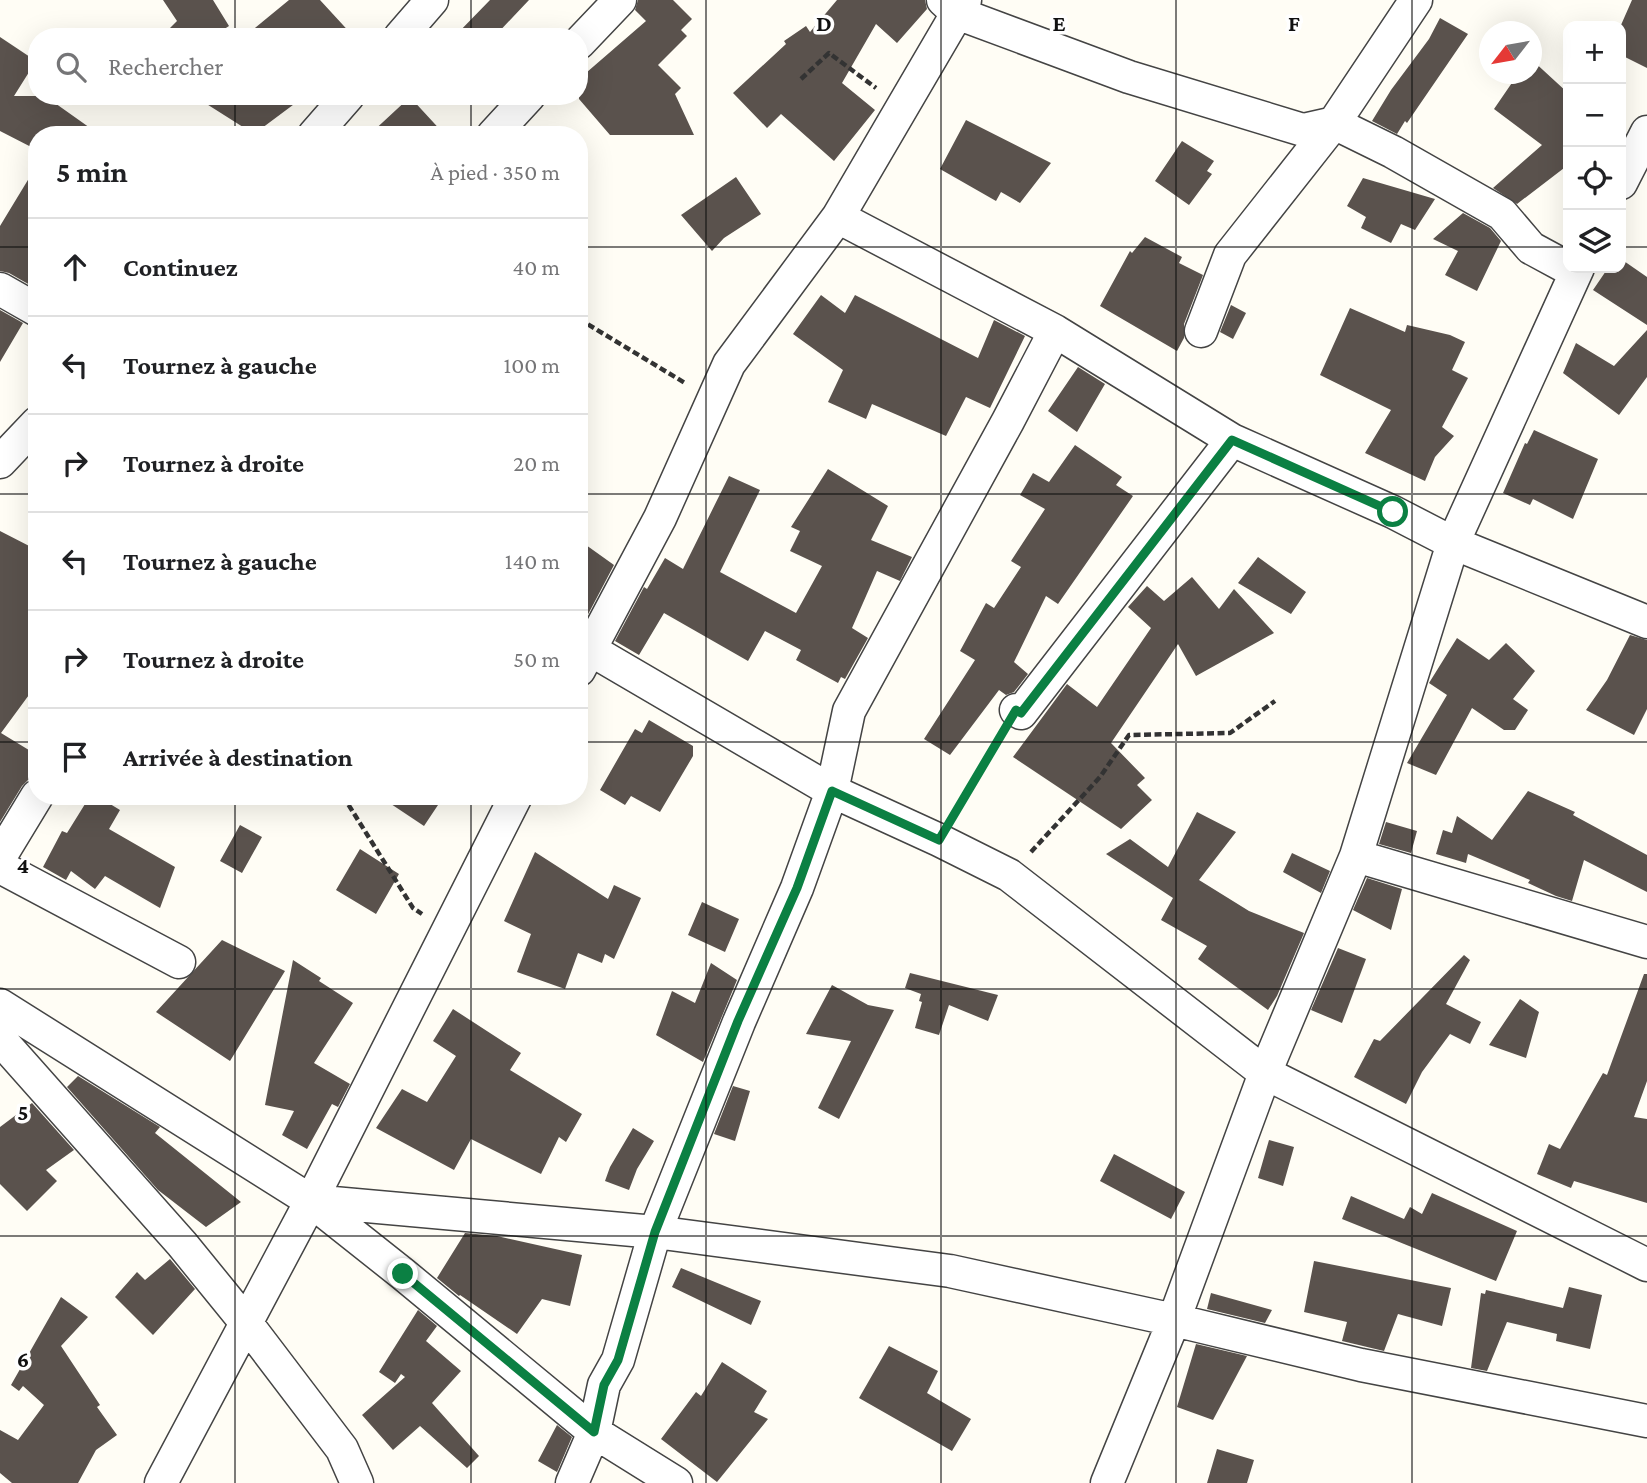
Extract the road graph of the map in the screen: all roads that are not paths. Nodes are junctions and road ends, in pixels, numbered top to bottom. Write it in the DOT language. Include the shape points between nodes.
graph roads {
  1 [pos="432,0"];
  2 [pos="620,0"];
  3 [pos="1416,0"];
  4 [pos="955,4"];
  5 [pos="408,28"];
  6 [pos="588,34"];
  7 [pos="340,105"];
  8 [pos="521,105"];
  9 [pos="1334,123"];
  10 [pos="322,126"];
  11 [pos="501,126"];
  12 [pos="1647,132"];
  13 [pos="1626,173"];
  14 [pos="838,217"];
  15 [pos="1563,264"];
  16 [pos="1571,273"];
  17 [pos="0,289"];
  18 [pos="28,305"];
  19 [pos="1055,331"];
  20 [pos="1201,331"];
  21 [pos="28,432"];
  22 [pos="1232,440"];
  23 [pos="0,462"];
  24 [pos="1453,543"];
  25 [pos="1647,622"];
  26 [pos="588,645"];
  27 [pos="588,657"];
  28 [pos="1016,710"];
  29 [pos="832,791"];
  30 [pos="32,805"];
  31 [pos="511,805"];
  32 [pos="1356,856"];
  33 [pos="0,858"];
  34 [pos="0,867"];
  35 [pos="1647,942"];
  36 [pos="179,962"];
  37 [pos="0,1005"];
  38 [pos="0,1039"];
  39 [pos="1265,1073"];
  40 [pos="311,1201"];
  41 [pos="655,1232"];
  42 [pos="1647,1265"];
  43 [pos="1174,1320"];
  44 [pos="247,1324"];
  45 [pos="1647,1421"];
  46 [pos="594,1432"];
  47 [pos="161,1483"];
  48 [pos="357,1483"];
  49 [pos="572,1483"];
  50 [pos="676,1483"];
  51 [pos="1107,1483"];
  1 -- 5 [label="street"];
  2 -- 6 [label="street"];
  3 -- 9 [label="street"];
  4 -- 9 [label="street" via="1129,76 1303,130"];
  4 -- 14 [label="street" via="902,108"];
  7 -- 10 [label="street"];
  8 -- 11 [label="street"];
  9 -- 15 [label="street" via="1502,214 1531,248"];
  9 -- 20 [label="street" via="1230,255"];
  12 -- 13 [label="street"];
  14 -- 19 [label="street"];
  14 -- 26 [label="street" via="729,364 660,518"];
  16 -- 24 [label="street"];
  17 -- 18 [label="street"];
  19 -- 22 [label="street"];
  19 -- 29 [label="street" via="849,711"];
  21 -- 23 [label="street"];
  22 -- 24 [label="street"];
  22 -- 28 [label="street" via="1021,713"];
  24 -- 25 [label="street"];
  24 -- 32 [label="street"];
  27 -- 29 [label="street"];
  29 -- 39 [label="street" via="1009,875"];
  29 -- 41 [label="street" via="797,888 738,1021"];
  30 -- 33 [label="street"];
  31 -- 40 [label="street"];
  32 -- 35 [label="street"];
  32 -- 39 [label="street"];
  34 -- 36 [label="street"];
  37 -- 40 [label="street"];
  38 -- 44 [label="street"];
  39 -- 42 [label="street"];
  39 -- 43 [label="street"];
  40 -- 41 [label="street"];
  40 -- 44 [label="street"];
  40 -- 46 [label="street"];
  41 -- 43 [label="street" via="950,1271"];
  41 -- 46 [label="street" via="618,1360 604,1385"];
  43 -- 45 [label="street" via="1361,1365"];
  43 -- 51 [label="street"];
  44 -- 47 [label="street"];
  44 -- 48 [label="street" via="342,1449"];
  46 -- 49 [label="street"];
  46 -- 50 [label="street"];
}
